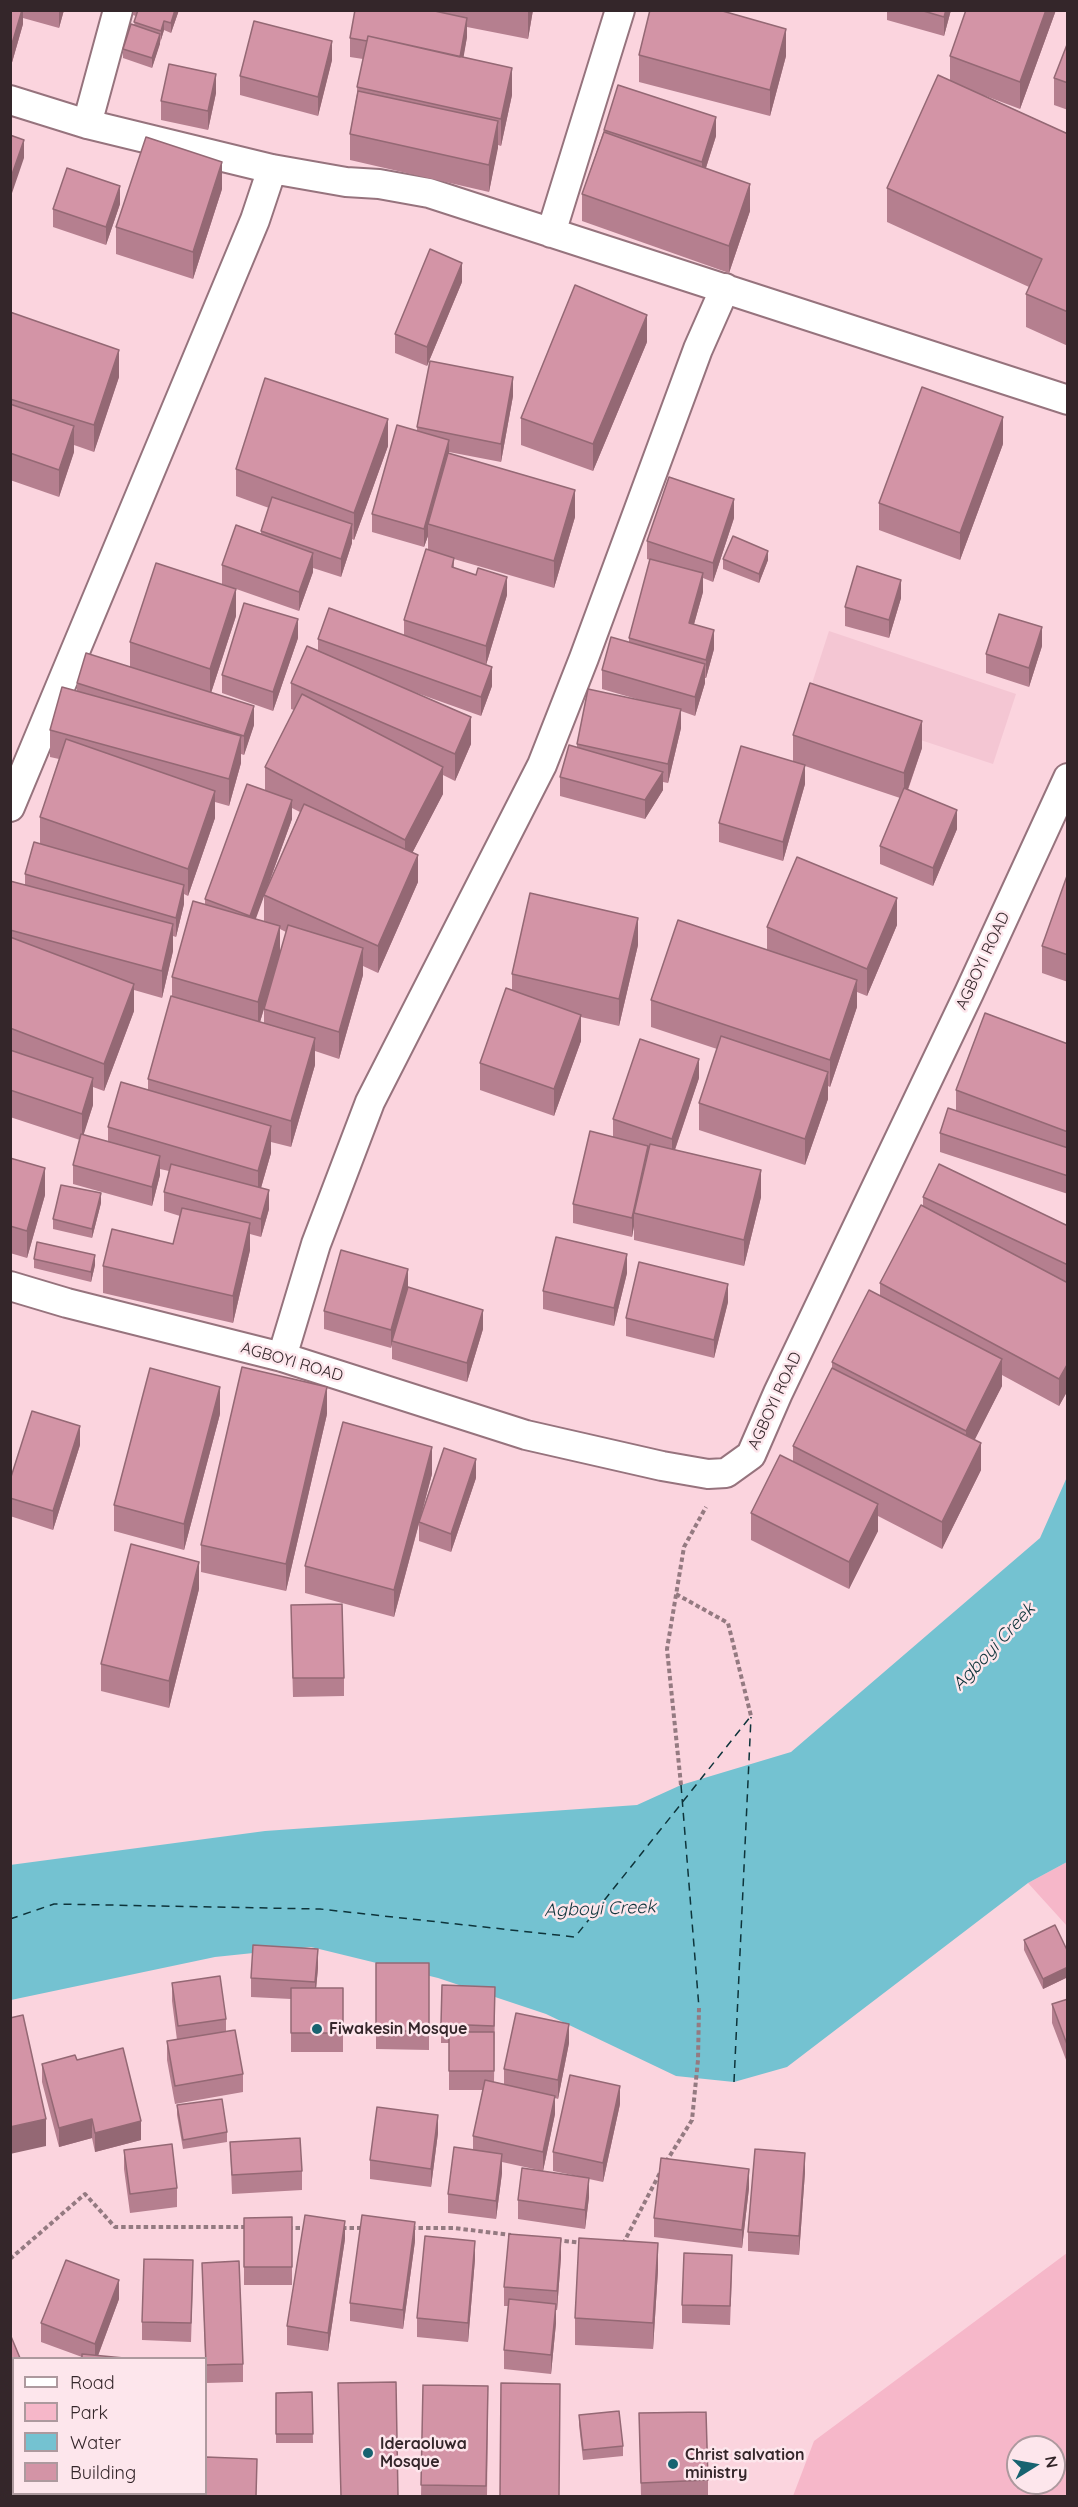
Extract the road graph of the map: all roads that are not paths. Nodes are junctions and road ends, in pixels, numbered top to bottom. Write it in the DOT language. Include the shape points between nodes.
graph roads {
  1 [pos="118,10"];
  2 [pos="620,10"];
  3 [pos="10,100"];
  4 [pos="87,124"];
  5 [pos="272,169"];
  6 [pos="551,233"];
  7 [pos="725,288"];
  8 [pos="1068,400"];
  9 [pos="1068,778"];
  10 [pos="10,807"];
  11 [pos="10,1286"];
  12 [pos="282,1357"];
  1 -- 4 [label="street"];
  2 -- 6 [label="street"];
  3 -- 4 [label="street"];
  4 -- 5 [label="street"];
  5 -- 6 [label="street" via="429,193"];
  5 -- 10 [label="street" via="255,220"];
  6 -- 7 [label="street"];
  7 -- 8 [label="street"];
  7 -- 12 [label="street" via="698,349 542,765 370,1102 316,1244"];
  9 -- 12 [label="street, AGBOYI ROAD" via="751,1455 726,1473 662,1466 526,1435"];
  11 -- 12 [label="street, AGBOYI ROAD"];
}
